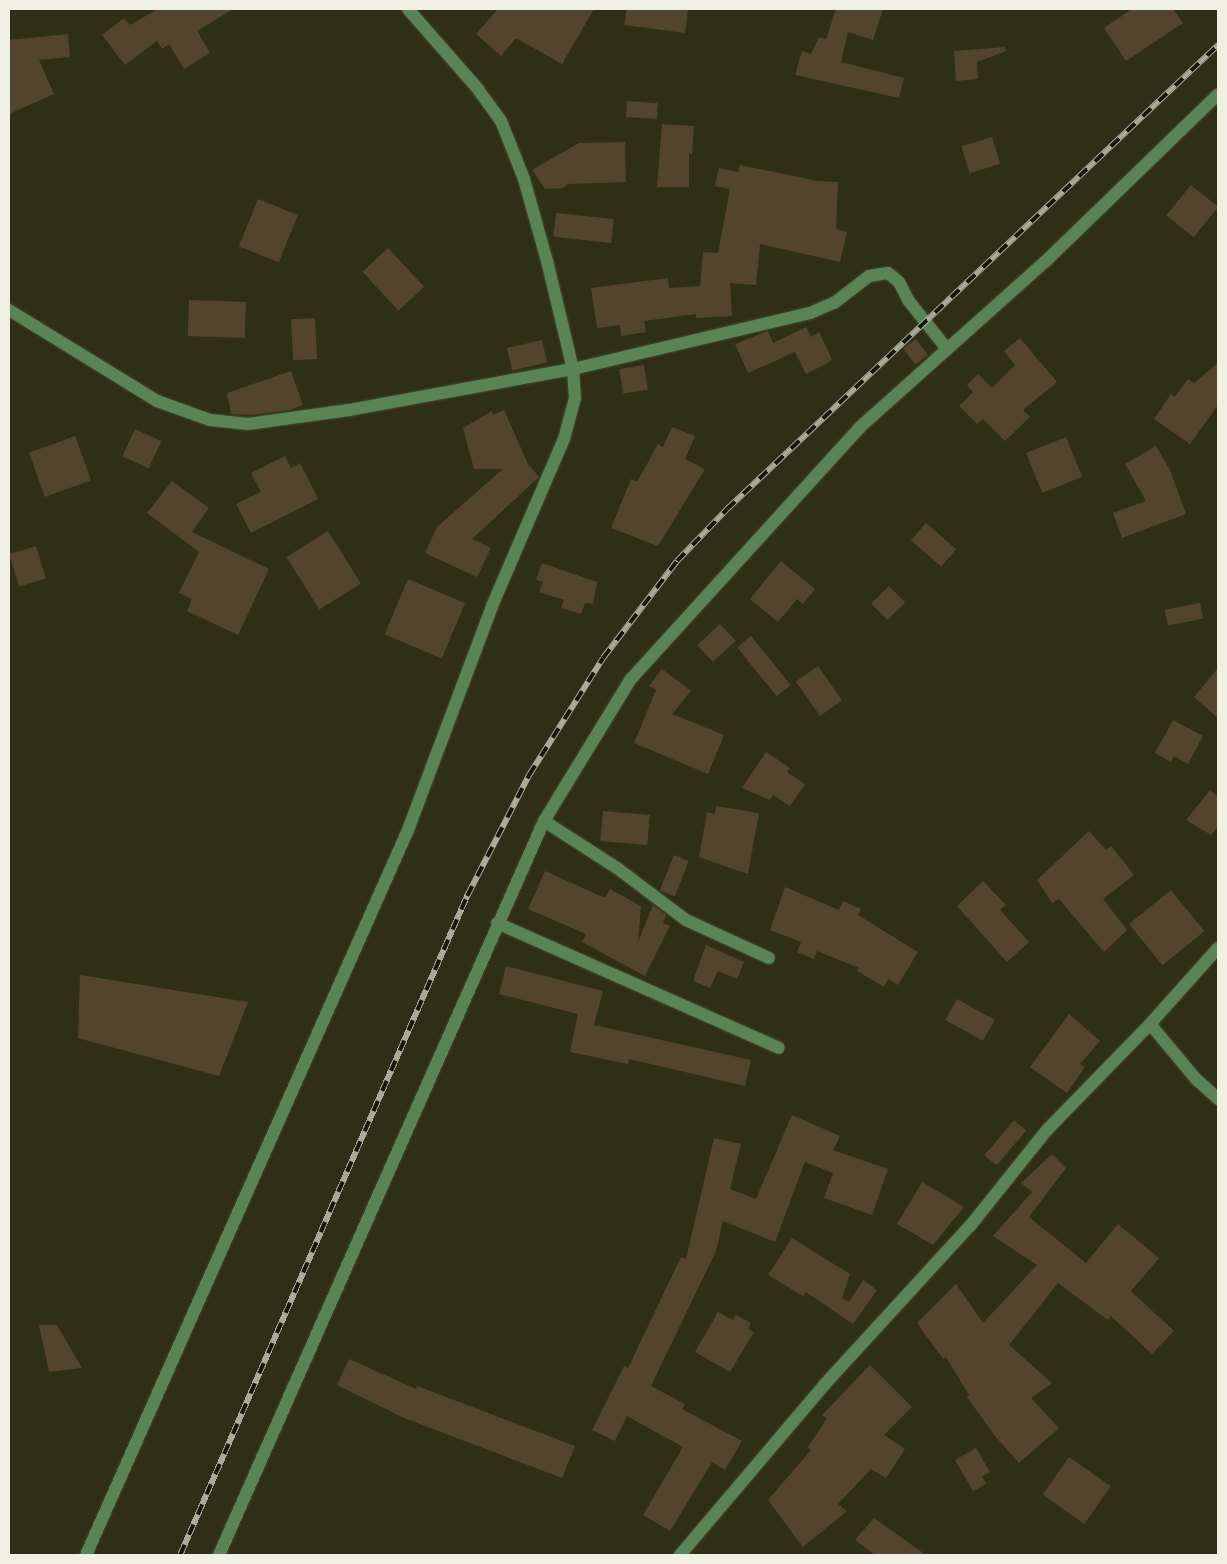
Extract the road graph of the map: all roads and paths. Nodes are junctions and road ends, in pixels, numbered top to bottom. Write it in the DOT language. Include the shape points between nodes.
graph roads {
  1 [pos="408,9"];
  2 [pos="1218,94"];
  3 [pos="9,310"];
  4 [pos="947,349"];
  5 [pos="574,369"];
  6 [pos="544,821"];
  7 [pos="497,923"];
  8 [pos="1218,948"];
  9 [pos="769,958"];
  10 [pos="1150,1024"];
  11 [pos="779,1048"];
  12 [pos="1218,1099"];
  13 [pos="86,1555"];
  14 [pos="219,1555"];
  15 [pos="680,1555"];
  1 -- 5 [label="street" via="478,89 500,121 524,179"];
  2 -- 4 [label="street" via="1047,260"];
  3 -- 5 [label="street" via="157,401 210,420 248,424 349,410"];
  4 -- 5 [label="street" via="908,300 899,282 888,273 869,276 834,303 810,312"];
  4 -- 6 [label="street" via="859,428 630,680"];
  5 -- 13 [label="street" via="575,398 564,438 492,606 408,830"];
  6 -- 7 [label="street"];
  6 -- 9 [label="street" via="618,868 686,920"];
  7 -- 11 [label="street"];
  7 -- 14 [label="street"];
  8 -- 10 [label="street"];
  10 -- 12 [label="street"];
  10 -- 15 [label="street" via="1047,1130 970,1226 825,1384"];
}
